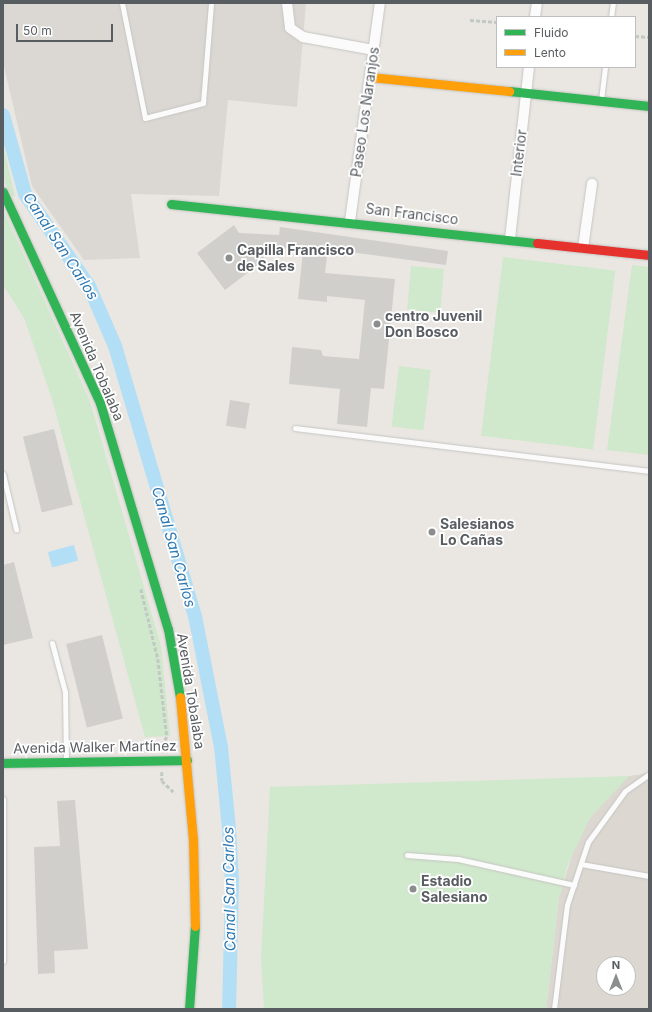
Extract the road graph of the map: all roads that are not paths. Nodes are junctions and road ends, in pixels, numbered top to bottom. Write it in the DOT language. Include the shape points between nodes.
graph roads {
  1 [pos="122,3"];
  2 [pos="211,3"];
  3 [pos="287,3"];
  4 [pos="380,3"];
  5 [pos="537,3"];
  6 [pos="613,3"];
  7 [pos="535,16"];
  8 [pos="611,16"];
  9 [pos="373,50"];
  10 [pos="529,68"];
  11 [pos="605,68"];
  12 [pos="370,77"];
  13 [pos="526,93"];
  14 [pos="601,101"];
  15 [pos="649,106"];
  16 [pos="592,184"];
  17 [pos="4,194"];
  18 [pos="171,204"];
  19 [pos="350,221"];
  20 [pos="510,239"];
  21 [pos="583,248"];
  22 [pos="649,255"];
  23 [pos="295,428"];
  24 [pos="649,471"];
  25 [pos="3,474"];
  26 [pos="16,529"];
  27 [pos="52,643"];
  28 [pos="187,760"];
  29 [pos="66,762"];
  30 [pos="3,763"];
  31 [pos="649,774"];
  32 [pos="3,799"];
  33 [pos="407,855"];
  34 [pos="581,864"];
  35 [pos="649,876"];
  36 [pos="574,885"];
  37 [pos="3,961"];
  38 [pos="189,1009"];
  39 [pos="554,1009"];
  1 -- 2 [label="lane" via="145,118 203,103"];
  3 -- 9 [label="street" via="290,28 303,37"];
  4 -- 9 [label="street, Paseo Los Naranjos"];
  5 -- 7 [label="street"];
  6 -- 8 [label="lane"];
  9 -- 12 [label="street, Paseo Los Naranjos"];
  10 -- 13 [label="street, Interior"];
  11 -- 14 [label="lane"];
  12 -- 13 [label="street"];
  12 -- 19 [label="street, Paseo Los Naranjos"];
  13 -- 14 [label="street"];
  13 -- 20 [label="street, Interior"];
  14 -- 15 [label="street"];
  16 -- 21 [label="street"];
  17 -- 28 [label="street, Avenida Tobalaba" via="100,403 168,629"];
  18 -- 19 [label="street, San Francisco"];
  19 -- 20 [label="street, San Francisco"];
  20 -- 21 [label="street, San Francisco"];
  21 -- 22 [label="street, San Francisco"];
  23 -- 24 [label="lane"];
  25 -- 26 [label="lane"];
  27 -- 29 [label="lane" via="65,692"];
  28 -- 29 [label="street, Avenida Walker Martínez"];
  28 -- 38 [label="street, Avenida Tobalaba" via="195,892"];
  29 -- 30 [label="street, Avenida Walker Martínez"];
  31 -- 34 [label="lane" via="625,791 588,842"];
  32 -- 37 [label="lane"];
  33 -- 36 [label="lane" via="458,859"];
  34 -- 35 [label="lane"];
  34 -- 36 [label="lane"];
  36 -- 39 [label="lane" via="567,905"];
}
